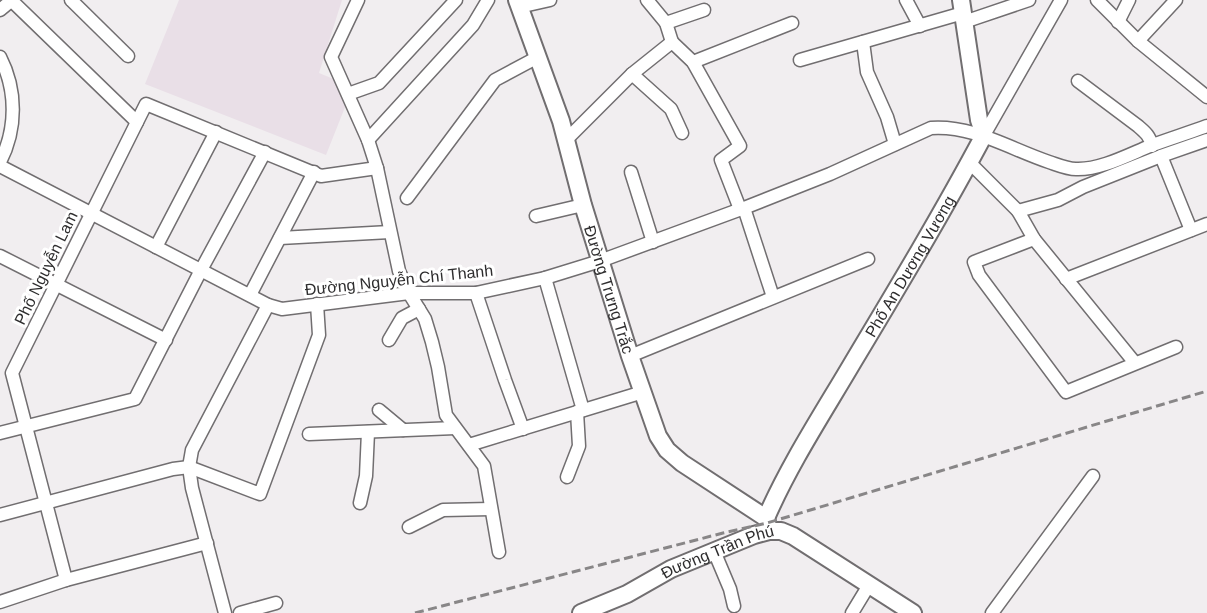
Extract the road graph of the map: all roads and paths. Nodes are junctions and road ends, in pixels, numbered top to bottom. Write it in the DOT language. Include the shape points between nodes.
graph roads {
  1 [pos="12,0"];
  2 [pos="71,0"];
  3 [pos="358,0"];
  4 [pos="456,0"];
  5 [pos="488,0"];
  6 [pos="550,0"];
  7 [pos="647,0"];
  8 [pos="906,0"];
  9 [pos="1029,0"];
  10 [pos="1061,0"];
  11 [pos="1096,0"];
  12 [pos="1129,0"];
  13 [pos="1176,0"];
  14 [pos="518,4"];
  15 [pos="0,10"];
  16 [pos="704,10"];
  17 [pos="963,12"];
  18 [pos="1118,22"];
  19 [pos="666,23"];
  20 [pos="792,23"];
  21 [pos="920,26"];
  22 [pos="1137,41"];
  23 [pos="672,42"];
  24 [pos="862,42"];
  25 [pos="128,56"];
  26 [pos="0,57"];
  27 [pos="538,57"];
  28 [pos="800,60"];
  29 [pos="693,62"];
  30 [pos="632,74"];
  31 [pos="1078,81"];
  32 [pos="348,94"];
  33 [pos="1207,98"];
  34 [pos="136,122"];
  35 [pos="1207,126"];
  36 [pos="216,132"];
  37 [pos="682,133"];
  38 [pos="984,135"];
  39 [pos="368,140"];
  40 [pos="566,140"];
  41 [pos="1207,140"];
  42 [pos="895,144"];
  43 [pos="1152,146"];
  44 [pos="265,152"];
  45 [pos="1161,156"];
  46 [pos="970,163"];
  47 [pos="0,164"];
  48 [pos="377,168"];
  49 [pos="1078,170"];
  50 [pos="314,172"];
  51 [pos="631,172"];
  52 [pos="1083,187"];
  53 [pos="407,198"];
  54 [pos="583,205"];
  55 [pos="742,208"];
  56 [pos="1018,210"];
  57 [pos="92,213"];
  58 [pos="536,216"];
  59 [pos="1207,224"];
  60 [pos="1191,230"];
  61 [pos="390,232"];
  62 [pos="280,238"];
  63 [pos="1034,239"];
  64 [pos="653,242"];
  65 [pos="156,247"];
  66 [pos="0,256"];
  67 [pos="868,259"];
  68 [pos="600,261"];
  69 [pos="201,270"];
  70 [pos="545,278"];
  71 [pos="1066,279"];
  72 [pos="56,285"];
  73 [pos="477,292"];
  74 [pos="409,293"];
  75 [pos="250,295"];
  76 [pos="772,297"];
  77 [pos="268,304"];
  78 [pos="317,304"];
  79 [pos="419,309"];
  80 [pos="165,340"];
  81 [pos="389,340"];
  82 [pos="1176,347"];
  83 [pos="630,356"];
  84 [pos="1135,363"];
  85 [pos="643,392"];
  86 [pos="379,410"];
  87 [pos="580,411"];
  88 [pos="26,427"];
  89 [pos="455,428"];
  90 [pos="523,429"];
  91 [pos="403,430"];
  92 [pos="368,432"];
  93 [pos="0,434"];
  94 [pos="309,434"];
  95 [pos="469,445"];
  96 [pos="189,467"];
  97 [pos="1093,476"];
  98 [pos="567,477"];
  99 [pos="46,502"];
  100 [pos="360,503"];
  101 [pos="491,509"];
  102 [pos="0,514"];
  103 [pos="768,524"];
  104 [pos="409,527"];
  105 [pos="207,543"];
  106 [pos="714,551"];
  107 [pos="499,552"];
  108 [pos="66,580"];
  109 [pos="869,585"];
  110 [pos="0,602"];
  111 [pos="276,603"];
  112 [pos="734,606"];
  113 [pos="225,613"];
  114 [pos="240,613"];
  115 [pos="581,613"];
  116 [pos="852,613"];
  117 [pos="913,613"];
  118 [pos="992,613"];
  1 -- 15 [label="street"];
  1 -- 34 [label="street"];
  2 -- 25 [label="street"];
  3 -- 32 [label="street" via="331,57"];
  4 -- 32 [label="street" via="379,83"];
  5 -- 39 [label="street" via="473,25"];
  6 -- 14 [label="street"];
  7 -- 19 [label="street"];
  8 -- 21 [label="street"];
  9 -- 17 [label="street"];
  10 -- 38 [label="street"];
  11 -- 18 [label="street"];
  12 -- 18 [label="street"];
  13 -- 22 [label="street"];
  14 -- 27 [label="street, Đường Trưng Trắc"];
  16 -- 19 [label="street"];
  17 -- 21 [label="street"];
  17 -- 38 [label="street"];
  18 -- 22 [label="street"];
  19 -- 23 [label="street"];
  20 -- 29 [label="street"];
  21 -- 24 [label="street"];
  22 -- 33 [label="street"];
  23 -- 29 [label="street"];
  23 -- 30 [label="street"];
  24 -- 28 [label="street"];
  24 -- 42 [label="street" via="867,72"];
  26 -- 47 [label="street" via="12,96 12,124"];
  27 -- 40 [label="street, Đường Trưng Trắc"];
  27 -- 53 [label="street" via="495,80"];
  29 -- 55 [label="street" via="740,146 721,160"];
  30 -- 37 [label="street" via="671,109"];
  30 -- 40 [label="street"];
  31 -- 43 [label="street" via="1146,133"];
  32 -- 39 [label="street"];
  34 -- 36 [label="street" via="146,104"];
  34 -- 57 [label="street, Phố Nguyễn Lam"];
  35 -- 43 [label="street"];
  36 -- 44 [label="street"];
  36 -- 65 [label="street"];
  38 -- 42 [label="street, Đường Nguyễn Chí Thanh" via="930,128"];
  38 -- 46 [label="street, Phố An Dương Vương"];
  38 -- 49 [label="street, Đường Nguyễn Chí Thanh"];
  39 -- 48 [label="street"];
  40 -- 54 [label="street, Đường Trưng Trắc"];
  41 -- 45 [label="street"];
  42 -- 55 [label="street, Đường Nguyễn Chí Thanh"];
  43 -- 49 [label="street" via="1110,163"];
  44 -- 50 [label="street"];
  44 -- 69 [label="street"];
  45 -- 52 [label="street"];
  45 -- 60 [label="street"];
  46 -- 56 [label="street"];
  46 -- 103 [label="street, Phố An Dương Vương" via="793,462"];
  47 -- 57 [label="street, Đường Nguyễn Chí Thanh"];
  48 -- 50 [label="street" via="321,176"];
  48 -- 61 [label="street"];
  49 -- 52 [label="street"];
  50 -- 62 [label="street"];
  51 -- 64 [label="street"];
  52 -- 56 [label="street" via="1058,200"];
  54 -- 58 [label="street"];
  54 -- 68 [label="street, Đường Trưng Trắc"];
  55 -- 64 [label="street, Đường Nguyễn Chí Thanh"];
  55 -- 76 [label="street"];
  56 -- 63 [label="street"];
  57 -- 65 [label="street, Đường Nguyễn Chí Thanh"];
  57 -- 72 [label="street, Phố Nguyễn Lam"];
  59 -- 60 [label="street"];
  60 -- 71 [label="street"];
  61 -- 62 [label="street"];
  61 -- 74 [label="street" via="399,272"];
  62 -- 75 [label="street"];
  63 -- 71 [label="street"];
  63 -- 84 [label="street" via="974,262 979,275 1066,392"];
  64 -- 68 [label="street, Đường Nguyễn Chí Thanh"];
  65 -- 69 [label="street, Đường Nguyễn Chí Thanh"];
  66 -- 72 [label="street"];
  67 -- 76 [label="street"];
  68 -- 70 [label="street, Đường Nguyễn Chí Thanh"];
  68 -- 83 [label="street, Đường Trưng Trắc"];
  69 -- 75 [label="street, Đường Nguyễn Chí Thanh"];
  69 -- 80 [label="street"];
  70 -- 73 [label="street, Đường Nguyễn Chí Thanh"];
  70 -- 87 [label="street"];
  71 -- 84 [label="street"];
  72 -- 80 [label="street"];
  72 -- 88 [label="street, Phố Nguyễn Lam" via="12,373"];
  73 -- 74 [label="street, Đường Nguyễn Chí Thanh"];
  73 -- 90 [label="street"];
  74 -- 78 [label="street, Đường Nguyễn Chí Thanh"];
  74 -- 79 [label="street"];
  75 -- 77 [label="street, Đường Nguyễn Chí Thanh"];
  76 -- 83 [label="street"];
  77 -- 78 [label="street, Đường Nguyễn Chí Thanh" via="282,309"];
  77 -- 96 [label="street" via="192,450"];
  78 -- 96 [label="street" via="319,335 260,494"];
  79 -- 81 [label="street" via="402,318"];
  79 -- 89 [label="street" via="432,342 446,415"];
  80 -- 88 [label="street" via="135,399"];
  82 -- 84 [label="street"];
  83 -- 85 [label="street, Đường Trưng Trắc"];
  85 -- 87 [label="street"];
  85 -- 103 [label="street, Đường Trưng Trắc" via="667,450"];
  86 -- 91 [label="street"];
  87 -- 90 [label="street"];
  87 -- 98 [label="street" via="579,446"];
  88 -- 93 [label="street"];
  88 -- 99 [label="street, Phố Nguyễn Lam"];
  89 -- 91 [label="street"];
  89 -- 95 [label="street"];
  90 -- 95 [label="street"];
  91 -- 92 [label="street"];
  92 -- 94 [label="street"];
  92 -- 100 [label="street"];
  95 -- 101 [label="street" via="484,466"];
  96 -- 99 [label="street"];
  96 -- 105 [label="street"];
  97 -- 118 [label="street"];
  99 -- 102 [label="street"];
  99 -- 108 [label="street, Phố Nguyễn Lam"];
  101 -- 104 [label="street" via="443,510"];
  101 -- 107 [label="street"];
  103 -- 106 [label="street, Đường Trần Phú" via="754,535"];
  103 -- 109 [label="street, Đường Trần Phú"];
  105 -- 108 [label="street"];
  105 -- 113 [label="street"];
  106 -- 112 [label="street"];
  106 -- 115 [label="street, Đường Trần Phú"];
  108 -- 110 [label="street"];
  109 -- 116 [label="street"];
  109 -- 117 [label="street, Đường Trần Phú"];
  111 -- 114 [label="street"];
}
